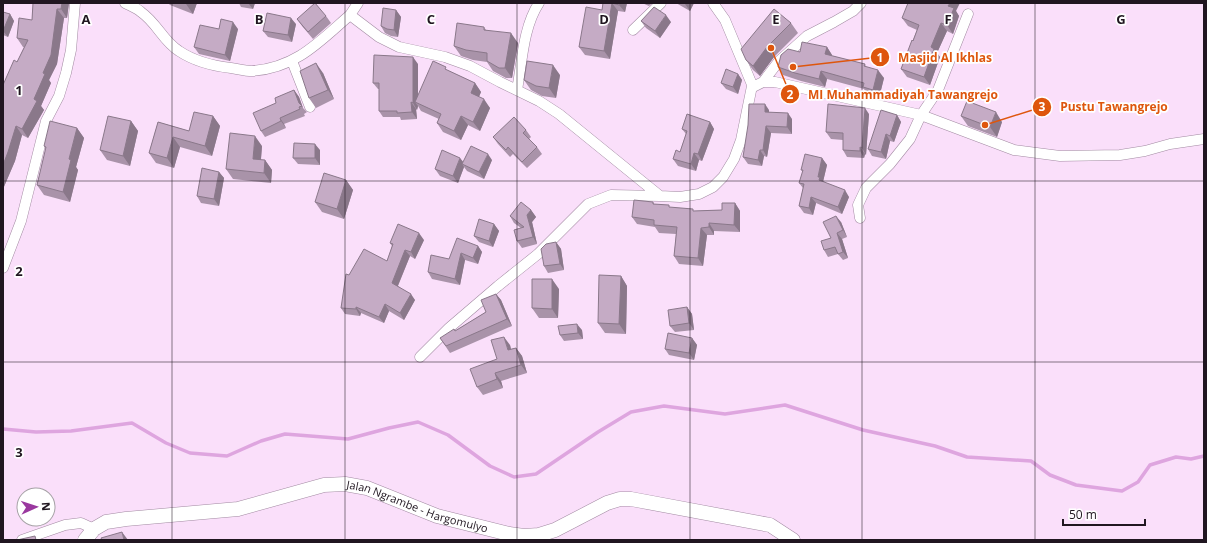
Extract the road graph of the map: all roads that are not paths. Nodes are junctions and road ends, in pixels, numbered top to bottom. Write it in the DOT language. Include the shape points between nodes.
graph roads {
  1 [pos="75,3"];
  2 [pos="125,3"];
  3 [pos="358,3"];
  4 [pos="538,3"];
  5 [pos="661,3"];
  6 [pos="713,3"];
  7 [pos="861,3"];
  8 [pos="350,14"];
  9 [pos="968,14"];
  10 [pos="633,30"];
  11 [pos="292,61"];
  12 [pos="763,82"];
  13 [pos="753,87"];
  14 [pos="517,90"];
  15 [pos="310,107"];
  16 [pos="921,115"];
  17 [pos="1204,139"];
  18 [pos="660,196"];
  19 [pos="860,218"];
  20 [pos="6,248"];
  21 [pos="3,268"];
  22 [pos="420,357"];
  23 [pos="94,529"];
  24 [pos="22,540"];
  25 [pos="85,540"];
  26 [pos="793,540"];
  1 -- 20 [label="street" via="71,50 66,73 46,121 21,221"];
  2 -- 11 [label="street" via="142,12 167,42 195,60 251,71 278,67"];
  3 -- 8 [label="street"];
  4 -- 14 [label="street" via="528,28"];
  5 -- 10 [label="street"];
  6 -- 13 [label="street" via="725,20"];
  7 -- 12 [label="street" via="853,11 807,36 779,61"];
  8 -- 11 [label="street" via="308,51"];
  8 -- 14 [label="street" via="379,37 399,47 445,57 470,66"];
  9 -- 16 [label="street" via="938,90"];
  11 -- 15 [label="street"];
  12 -- 13 [label="street"];
  12 -- 16 [label="street" via="775,82"];
  13 -- 18 [label="street" via="741,140 734,160 723,177 713,187 699,194 680,197"];
  14 -- 18 [label="street" via="559,114"];
  16 -- 17 [label="street" via="1014,150 1060,156 1120,156"];
  16 -- 19 [label="street" via="910,139 866,188 858,205"];
  18 -- 22 [label="street" via="611,195 588,204 538,254 449,328"];
  20 -- 21 [label="street"];
  23 -- 24 [label="street" via="80,523"];
  23 -- 25 [label="main road, Jalan Ngrambe - Hargomulyo"];
  23 -- 26 [label="main road, Jalan Ngrambe - Hargomulyo" via="106,522 126,519 238,509 324,485 345,484 367,488 436,516 524,536 555,530 607,503 631,499 770,525"];
}
